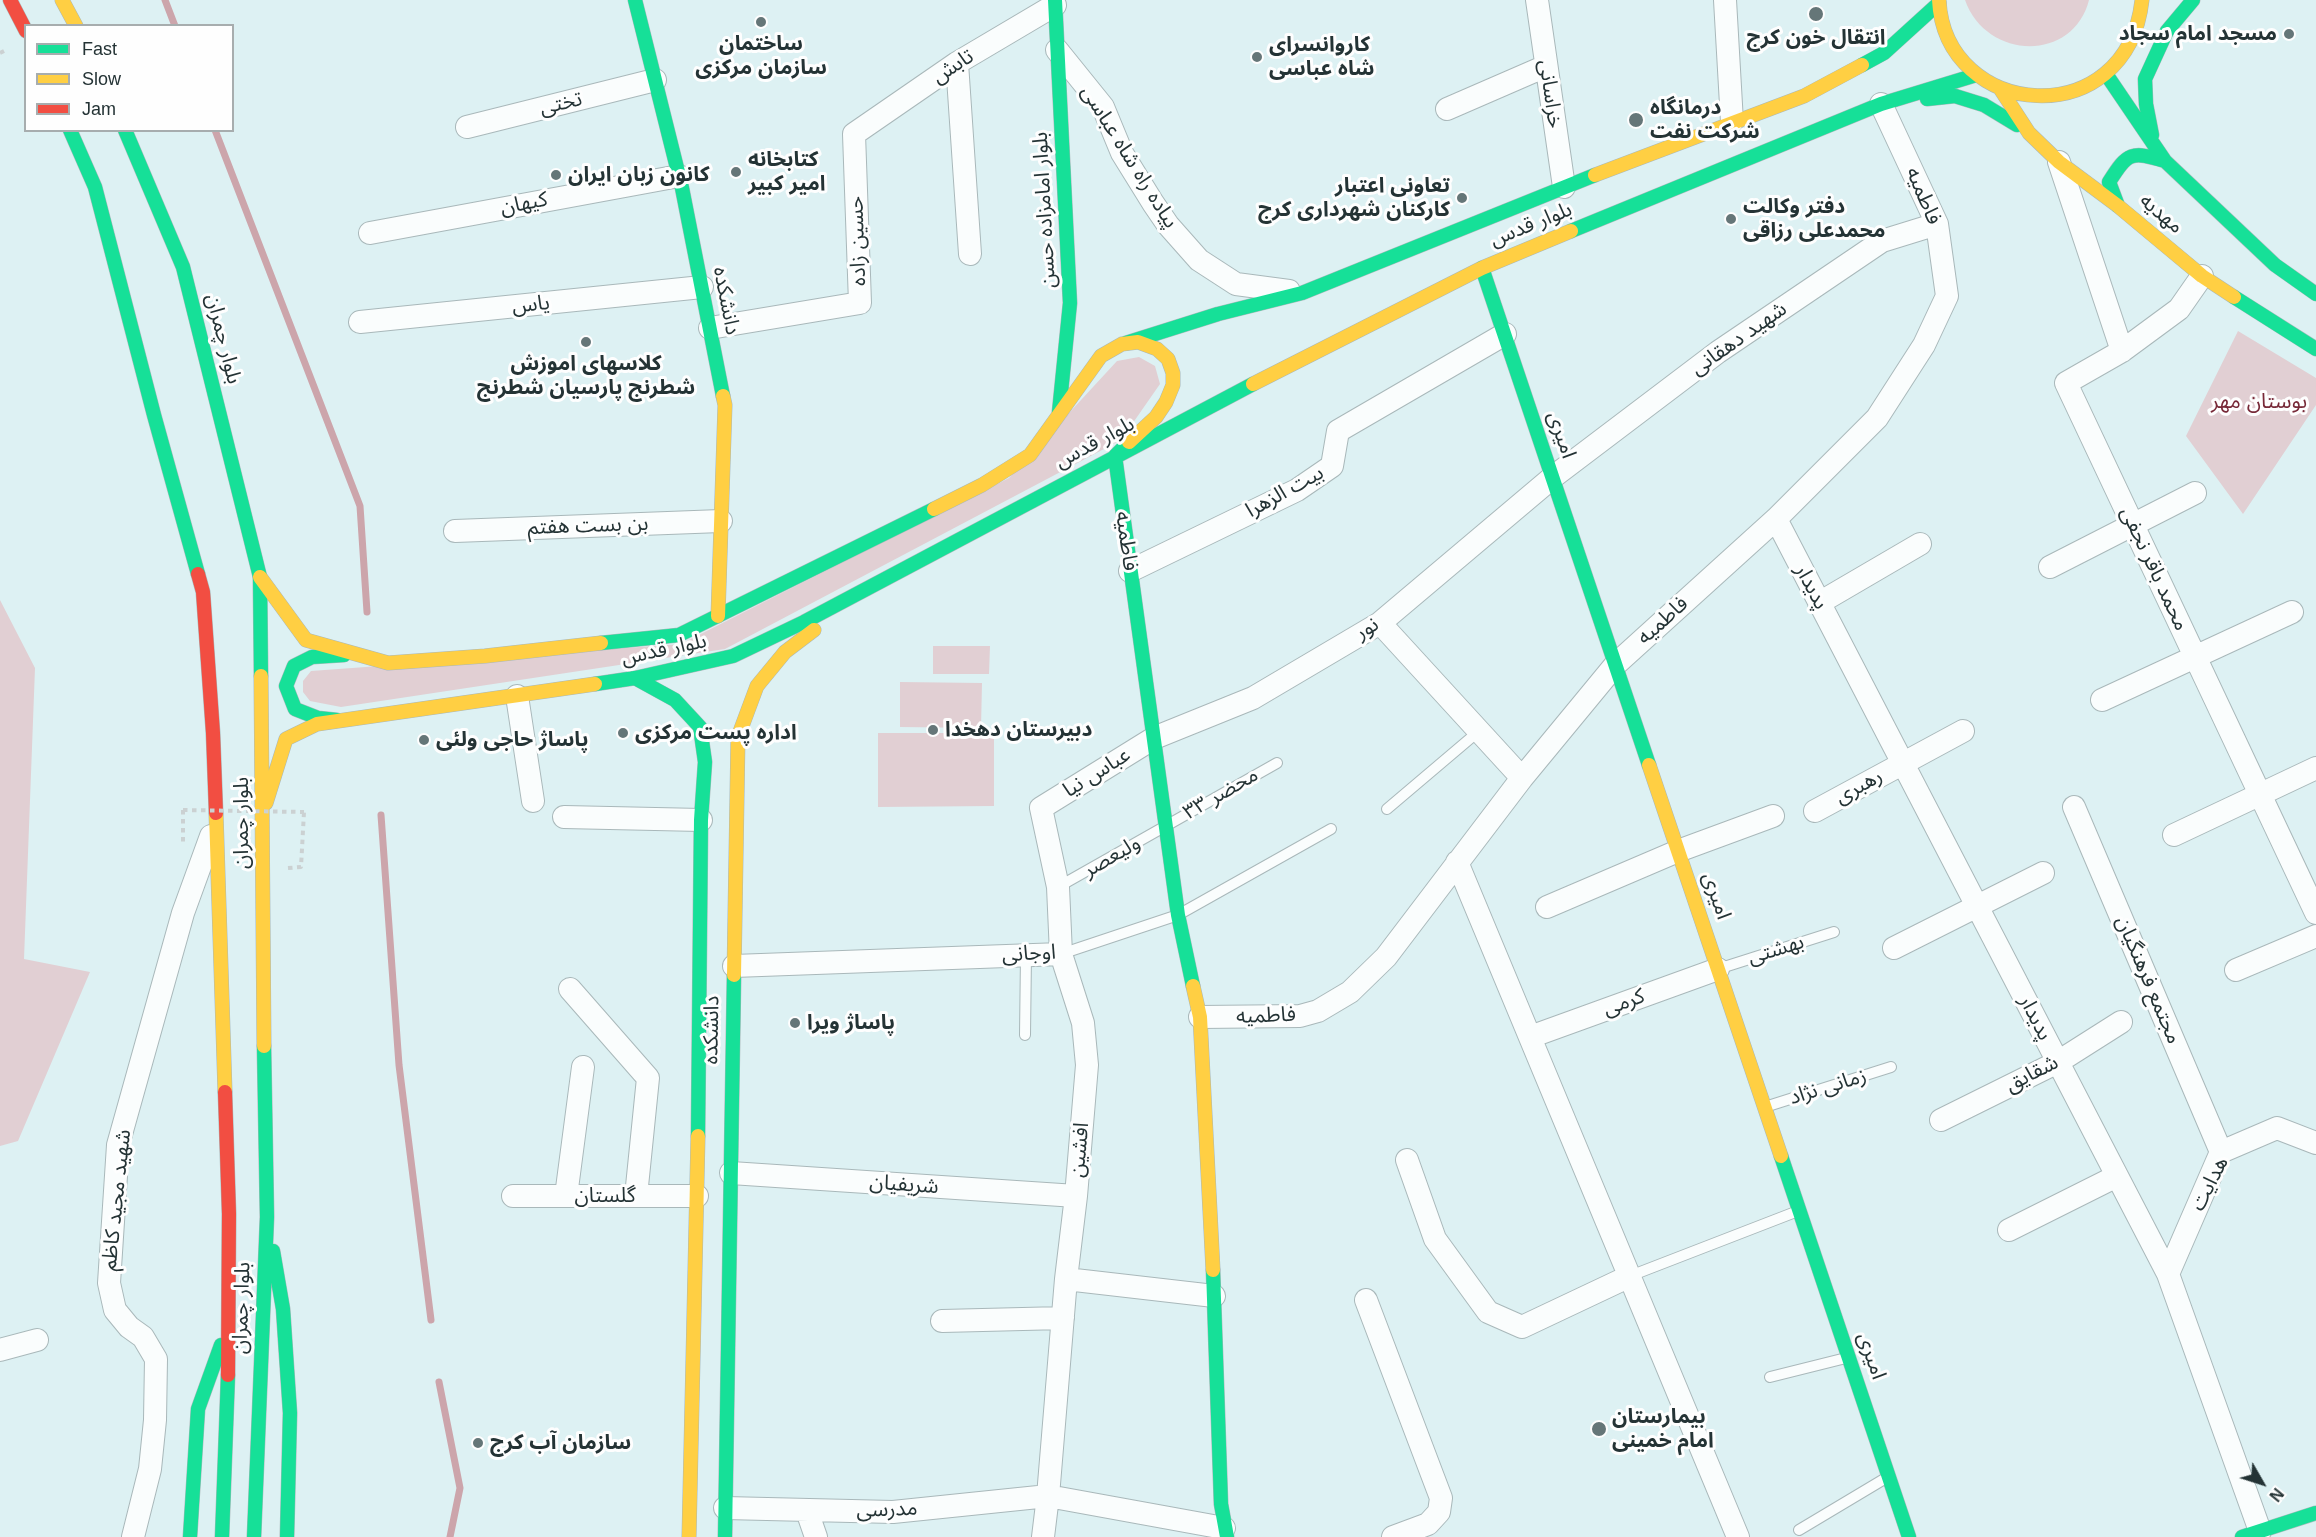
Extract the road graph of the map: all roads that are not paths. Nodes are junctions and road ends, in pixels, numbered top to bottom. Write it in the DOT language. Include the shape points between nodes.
graph roads {
  1 [pos="10,0"];
  2 [pos="62,0"];
  3 [pos="635,0"];
  4 [pos="1537,0"];
  5 [pos="1725,0"];
  6 [pos="2142,0"];
  7 [pos="2193,0"];
  8 [pos="1055,2"];
  9 [pos="1939,2"];
  10 [pos="2157,11"];
  11 [pos="2139,23"];
  12 [pos="75,24"];
  13 [pos="24,27"];
  14 [pos="1057,50"];
  15 [pos="957,63"];
  16 [pos="1546,66"];
  17 [pos="2106,74"];
  18 [pos="1976,75"];
  19 [pos="655,80"];
  20 [pos="2001,90"];
  21 [pos="1881,104"];
  22 [pos="1447,109"];
  23 [pos="1732,122"];
  24 [pos="467,127"];
  25 [pos="71,132"];
  26 [pos="126,132"];
  27 [pos="2029,133"];
  28 [pos="854,134"];
  29 [pos="2154,145"];
  30 [pos="2165,161"];
  31 [pos="2059,162"];
  32 [pos="679,176"];
  33 [pos="1564,187"];
  34 [pos="2118,206"];
  35 [pos="1937,224"];
  36 [pos="370,233"];
  37 [pos="970,254"];
  38 [pos="1482,268"];
  39 [pos="2202,276"];
  40 [pos="702,288"];
  41 [pos="1302,293"];
  42 [pos="2316,294"];
  43 [pos="360,322"];
  44 [pos="710,328"];
  45 [pos="1505,334"];
  46 [pos="1122,344"];
  47 [pos="2316,348"];
  48 [pos="2122,351"];
  49 [pos="1059,418"];
  50 [pos="1115,456"];
  51 [pos="1553,477"];
  52 [pos="2195,493"];
  53 [pos="1776,519"];
  54 [pos="721,521"];
  55 [pos="2133,524"];
  56 [pos="455,531"];
  57 [pos="1920,544"];
  58 [pos="2050,567"];
  59 [pos="1130,571"];
  60 [pos="261,577"];
  61 [pos="877,582"];
  62 [pos="1819,603"];
  63 [pos="2292,612"];
  64 [pos="718,616"];
  65 [pos="1380,622"];
  66 [pos="354,655"];
  67 [pos="2195,656"];
  68 [pos="1616,664"];
  69 [pos="635,678"];
  70 [pos="517,696"];
  71 [pos="2102,700"];
  72 [pos="342,721"];
  73 [pos="1479,731"];
  74 [pos="1963,731"];
  75 [pos="1154,738"];
  76 [pos="1902,762"];
  77 [pos="1276,763"];
  78 [pos="2316,768"];
  79 [pos="1522,778"];
  80 [pos="2260,795"];
  81 [pos="533,801"];
  82 [pos="2074,807"];
  83 [pos="1041,808"];
  84 [pos="1387,809"];
  85 [pos="1815,811"];
  86 [pos="263,813"];
  87 [pos="1773,816"];
  88 [pos="564,817"];
  89 [pos="700,820"];
  90 [pos="216,823"];
  91 [pos="1166,826"];
  92 [pos="1331,829"];
  93 [pos="2174,835"];
  94 [pos="1678,850"];
  95 [pos="1457,862"];
  96 [pos="2043,873"];
  97 [pos="1058,887"];
  98 [pos="1547,907"];
  99 [pos="1977,907"];
  100 [pos="2316,913"];
  101 [pos="1178,915"];
  102 [pos="1834,932"];
  103 [pos="2316,936"];
  104 [pos="1894,948"];
  105 [pos="1061,954"];
  106 [pos="1026,955"];
  107 [pos="734,966"];
  108 [pos="1718,969"];
  109 [pos="2236,970"];
  110 [pos="570,988"];
  111 [pos="1200,1017"];
  112 [pos="2121,1022"];
  113 [pos="1025,1035"];
  114 [pos="1530,1036"];
  115 [pos="2058,1062"];
  116 [pos="583,1067"];
  117 [pos="1891,1067"];
  118 [pos="1765,1107"];
  119 [pos="1941,1120"];
  120 [pos="2316,1143"];
  121 [pos="2221,1152"];
  122 [pos="1407,1160"];
  123 [pos="731,1173"];
  124 [pos="2117,1176"];
  125 [pos="513,1196"];
  126 [pos="566,1196"];
  127 [pos="636,1196"];
  128 [pos="697,1196"];
  129 [pos="1076,1196"];
  130 [pos="1800,1211"];
  131 [pos="267,1217"];
  132 [pos="2009,1230"];
  133 [pos="2168,1274"];
  134 [pos="1630,1276"];
  135 [pos="1066,1279"];
  136 [pos="1214,1296"];
  137 [pos="1366,1300"];
  138 [pos="1063,1318"];
  139 [pos="229,1321"];
  140 [pos="942,1321"];
  141 [pos="37,1340"];
  142 [pos="0,1350"];
  143 [pos="1849,1357"];
  144 [pos="1770,1377"];
  145 [pos="1889,1476"];
  146 [pos="1048,1496"];
  147 [pos="725,1508"];
  148 [pos="807,1511"];
  149 [pos="2314,1519"];
  150 [pos="1799,1530"];
  151 [pos="1226,1533"];
  152 [pos="2251,1534"];
  153 [pos="133,1537"];
  154 [pos="190,1537"];
  155 [pos="222,1537"];
  156 [pos="254,1537"];
  157 [pos="287,1537"];
  158 [pos="689,1537"];
  159 [pos="725,1537"];
  160 [pos="816,1537"];
  161 [pos="1043,1537"];
  162 [pos="1393,1537"];
  163 [pos="1738,1537"];
  164 [pos="1910,1537"];
  1 -- 13 [label="main road"];
  2 -- 12 [label="main road"];
  3 -- 19 [label="main road, دانشکده"];
  4 -- 16 [label="street, خراسانی"];
  5 -- 23 [label="street"];
  6 -- 11 [label="main road"];
  7 -- 29 [label="main road" via="2167,31 2145,79"];
  8 -- 14 [label="main road, بلوار امامزاده حسن"];
  8 -- 15 [label="street, تابش"];
  9 -- 18 [label="main road" via="1943,28 1957,55"];
  9 -- 23 [label="main road, بلوار قدس" via="1884,53 1804,96"];
  10 -- 11 [label="main road"];
  11 -- 17 [label="main road" via="2127,51"];
  14 -- 41 [label="street, پیاده راه شاه عباسی" via="1103,107 1122,153 1153,203 1199,260 1236,284"];
  14 -- 49 [label="main road, بلوار امامزاده حسن" via="1070,303"];
  15 -- 28 [label="street, تابش"];
  15 -- 37 [label="street"];
  16 -- 22 [label="street"];
  16 -- 33 [label="street, خراسانی"];
  17 -- 20 [label="main road" via="2083,89 2056,97 2028,97"];
  17 -- 29 [label="main road, مهدیه"];
  18 -- 20 [label="main road"];
  18 -- 21 [label="main road, بلوار قدس"];
  19 -- 24 [label="street, تختی"];
  19 -- 32 [label="main road, دانشکده"];
  20 -- 27 [label="main road, مهدیه"];
  21 -- 27 [label="main road" via="1955,96 1984,105"];
  21 -- 35 [label="street, فاطمیه"];
  21 -- 38 [label="main road, بلوار قدس"];
  23 -- 33 [label="main road, بلوار قدس"];
  25 -- 90 [label="main road, بلوار چمران" via="95,187 203,592"];
  26 -- 60 [label="main road, بلوار چمران" via="183,267"];
  27 -- 31 [label="main road, مهدیه"];
  28 -- 44 [label="street, حسین زاده" via="860,303"];
  29 -- 30 [label="main road, مهدیه"];
  30 -- 34 [label="main road" via="2141,154 2122,161 2109,182"];
  30 -- 42 [label="main road, مهدیه" via="2275,265"];
  31 -- 34 [label="main road, مهدیه"];
  31 -- 48 [label="street"];
  32 -- 36 [label="street, کیهان"];
  32 -- 40 [label="main road, دانشکده"];
  33 -- 41 [label="main road, بلوار قدس"];
  34 -- 39 [label="main road, مهدیه"];
  35 -- 51 [label="street, شهید دهقانی" via="1882,241 1718,351"];
  35 -- 53 [label="street, فاطمیه" via="1947,296 1924,345 1877,418"];
  38 -- 45 [label="main road, امیری"];
  38 -- 50 [label="main road, بلوار قدس"];
  39 -- 47 [label="main road, مهدیه"];
  39 -- 48 [label="street, محمد باقر نجفی" via="2179,309"];
  40 -- 43 [label="street, یاس"];
  40 -- 44 [label="main road, دانشکده"];
  41 -- 46 [label="main road, بلوار قدس"];
  44 -- 54 [label="main road, دانشکده" via="725,405"];
  45 -- 51 [label="main road, امیری"];
  45 -- 59 [label="street, بیت الزهرا" via="1338,431 1332,466 1296,490"];
  46 -- 49 [label="main road, بلوار قدس" via="1095,363"];
  46 -- 50 [label="main road" via="1138,342 1158,349 1168,359 1173,384 1156,417"];
  48 -- 55 [label="street, محمد باقر نجفی" via="2066,383"];
  49 -- 64 [label="main road, بلوار قدس" via="1030,455 982,485"];
  50 -- 59 [label="main road, فاطمیه"];
  50 -- 61 [label="main road, بلوار قدس"];
  51 -- 65 [label="street, نور"];
  51 -- 68 [label="main road, امیری"];
  52 -- 55 [label="street"];
  53 -- 62 [label="street, پدیدار"];
  53 -- 68 [label="street, فاطمیه"];
  54 -- 56 [label="street, بن بست هفتم"];
  54 -- 64 [label="main road, دانشکده"];
  55 -- 58 [label="street"];
  55 -- 67 [label="street, محمد باقر نجفی"];
  57 -- 62 [label="street"];
  59 -- 75 [label="main road, فاطمیه"];
  60 -- 66 [label="main road, بلوار قدس" via="306,640"];
  60 -- 86 [label="main road, بلوار چمران"];
  61 -- 69 [label="main road, بلوار قدس" via="733,656"];
  61 -- 107 [label="main road, دانشکده" via="785,652 756,686 738,737"];
  62 -- 76 [label="street, پدیدار"];
  63 -- 67 [label="street"];
  64 -- 66 [label="main road, بلوار قدس" via="679,635 485,656 388,663"];
  65 -- 73 [label="street"];
  65 -- 75 [label="street, نور" via="1253,698"];
  66 -- 72 [label="main road" via="312,657 294,666 286,687 295,709 318,718"];
  67 -- 71 [label="street"];
  67 -- 80 [label="street, محمد باقر نجفی"];
  68 -- 79 [label="street, فاطمیه"];
  68 -- 94 [label="main road, امیری"];
  69 -- 70 [label="main road, بلوار قدس"];
  69 -- 89 [label="main road, دانشکده" via="675,700 700,727 705,762"];
  70 -- 72 [label="main road, بلوار قدس"];
  70 -- 81 [label="street"];
  72 -- 86 [label="main road, بلوار قدس" via="317,724 286,739"];
  73 -- 79 [label="street"];
  73 -- 84 [label="lane"];
  74 -- 76 [label="street, رهبری"];
  75 -- 83 [label="street, عباس نیا"];
  75 -- 91 [label="main road, فاطمیه"];
  76 -- 85 [label="street, رهبری"];
  76 -- 99 [label="street, پدیدار"];
  77 -- 91 [label="lane, محضر ۳۳"];
  78 -- 80 [label="street"];
  79 -- 95 [label="street, فاطمیه"];
  80 -- 93 [label="street"];
  80 -- 100 [label="street, محمد باقر نجفی"];
  82 -- 121 [label="street, مجتمع فرهنگیان"];
  83 -- 97 [label="street, افشین"];
  86 -- 131 [label="main road, بلوار چمران"];
  87 -- 94 [label="street"];
  88 -- 89 [label="street"];
  89 -- 128 [label="main road, دانشکده"];
  90 -- 139 [label="main road, بلوار چمران"];
  90 -- 153 [label="street, شهید مجید کاظم" via="183,913 118,1145 109,1283 115,1310 143,1338 156,1359 150,1469"];
  91 -- 97 [label="lane, ولیعصر"];
  91 -- 101 [label="main road, فاطمیه"];
  92 -- 101 [label="lane, اوجانی"];
  94 -- 98 [label="street"];
  94 -- 108 [label="main road, امیری"];
  95 -- 111 [label="street, فاطمیه" via="1386,957 1333,1003 1300,1016"];
  95 -- 114 [label="street"];
  96 -- 99 [label="street"];
  97 -- 105 [label="street, افشین"];
  99 -- 104 [label="street"];
  99 -- 115 [label="street, پدیدار"];
  101 -- 105 [label="lane, اوجانی"];
  101 -- 111 [label="main road, فاطمیه"];
  102 -- 108 [label="lane, بهشتی"];
  103 -- 109 [label="street"];
  105 -- 106 [label="street, اوجانی"];
  105 -- 129 [label="street, افشین" via="1083,1023 1087,1065"];
  106 -- 107 [label="street, اوجانی"];
  106 -- 113 [label="lane"];
  107 -- 123 [label="main road, دانشکده"];
  108 -- 114 [label="street, کرمی"];
  108 -- 118 [label="main road, امیری"];
  110 -- 127 [label="street" via="648,1078"];
  111 -- 136 [label="main road, فاطمیه"];
  112 -- 115 [label="street, شقایق"];
  114 -- 134 [label="street"];
  115 -- 119 [label="street, شقایق"];
  115 -- 124 [label="street, پدیدار"];
  116 -- 126 [label="street"];
  117 -- 118 [label="lane, زمانی نژاد"];
  118 -- 130 [label="main road, امیری"];
  120 -- 121 [label="street, هدایت" via="2277,1128"];
  121 -- 133 [label="street, هدایت"];
  122 -- 134 [label="street" via="1435,1239 1488,1312 1522,1327"];
  123 -- 129 [label="street, شریفیان"];
  123 -- 147 [label="main road, دانشکده"];
  124 -- 132 [label="street"];
  124 -- 133 [label="street, پدیدار"];
  125 -- 126 [label="street, گلستان"];
  126 -- 127 [label="street, گلستان"];
  127 -- 128 [label="street, گلستان"];
  128 -- 158 [label="main road, دانشکده"];
  129 -- 135 [label="street, افشین"];
  130 -- 134 [label="lane"];
  130 -- 143 [label="main road, امیری"];
  131 -- 156 [label="main road, بلوار چمران"];
  131 -- 157 [label="main road" via="283,1309 290,1413"];
  133 -- 152 [label="street, پدیدار"];
  134 -- 163 [label="street"];
  135 -- 136 [label="street"];
  135 -- 138 [label="street, افشین"];
  136 -- 151 [label="main road, فاطمیه" via="1221,1504"];
  137 -- 162 [label="street" via="1441,1498 1439,1512 1428,1524"];
  138 -- 140 [label="street"];
  138 -- 146 [label="street, افشین"];
  139 -- 154 [label="main road" via="198,1409"];
  139 -- 155 [label="main road, بلوار چمران"];
  141 -- 142 [label="street"];
  143 -- 144 [label="lane"];
  143 -- 145 [label="main road, امیری"];
  145 -- 150 [label="lane"];
  145 -- 164 [label="main road, امیری"];
  146 -- 148 [label="street, مدرسی" via="893,1512"];
  146 -- 151 [label="street, مدرسی"];
  146 -- 161 [label="street"];
  147 -- 148 [label="street, مدرسی"];
  147 -- 159 [label="main road, دانشکده"];
  148 -- 160 [label="street"];
  149 -- 152 [label="main road"];
}
